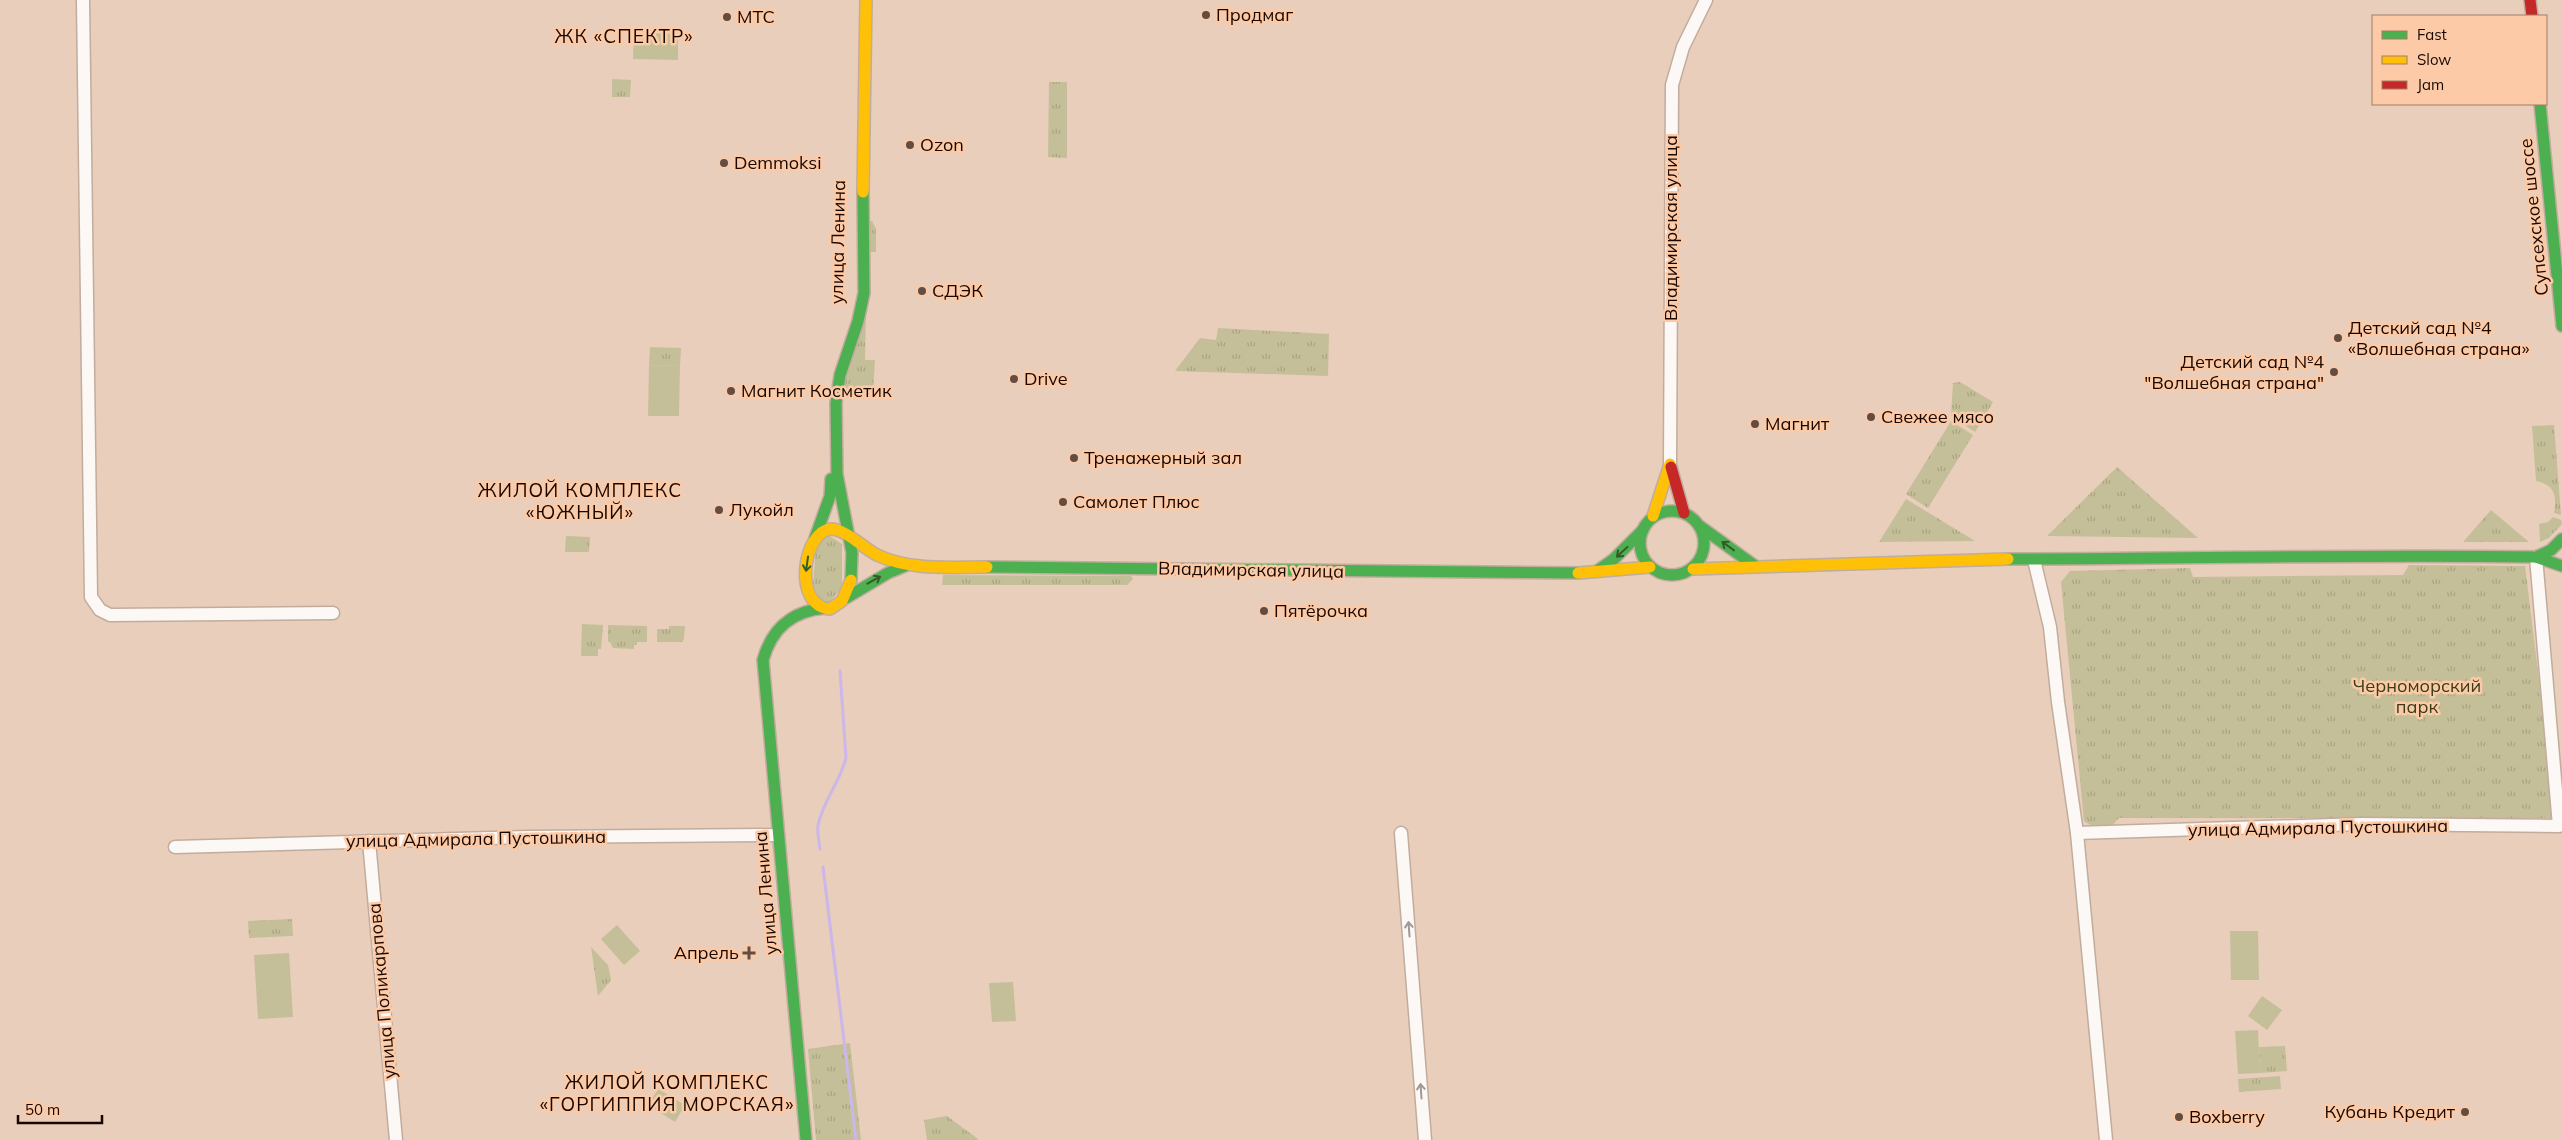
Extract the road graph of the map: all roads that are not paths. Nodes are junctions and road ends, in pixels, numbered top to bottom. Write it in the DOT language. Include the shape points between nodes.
graph roads {
  1 [pos="83,0"];
  2 [pos="857,0"];
  3 [pos="866,0"];
  4 [pos="1706,0"];
  5 [pos="2530,0"];
  6 [pos="2532,15"];
  7 [pos="2540,105"];
  8 [pos="2562,326"];
  9 [pos="1670,464"];
  10 [pos="1684,512"];
  11 [pos="1653,516"];
  12 [pos="1701,527"];
  13 [pos="1643,530"];
  14 [pos="815,538"];
  15 [pos="849,538"];
  16 [pos="2562,539"];
  17 [pos="2536,556"];
  18 [pos="2034,560"];
  19 [pos="905,566"];
  20 [pos="1755,566"];
  21 [pos="2562,566"];
  22 [pos="1650,567"];
  23 [pos="1692,568"];
  24 [pos="1597,571"];
  25 [pos="806,585"];
  26 [pos="846,598"];
  27 [pos="825,608"];
  28 [pos="333,613"];
  29 [pos="799,613"];
  30 [pos="1401,833"];
  31 [pos="2077,833"];
  32 [pos="778,835"];
  33 [pos="369,841"];
  34 [pos="175,847"];
  35 [pos="396,1140"];
  36 [pos="806,1140"];
  37 [pos="1425,1140"];
  38 [pos="2106,1140"];
  1 -- 28 [label="street" via="90,597 100,610 110,615"];
  2 -- 14 [label="street, улица Ленина" via="859,292 832,391 830,496"];
  3 -- 15 [label="street, улица Ленина" via="864,292 856,328 840,370 836,404 837,480"];
  4 -- 9 [label="street, Владимирская улица" via="1683,47 1672,85"];
  5 -- 6 [label="street"];
  7 -- 8 [label="street, Супсехское шоссе"];
  9 -- 10 [label="street, Владимирская улица"];
  9 -- 11 [label="street, Владимирская улица"];
  10 -- 11 [label="street" via="1672,511"];
  10 -- 12 [label="street"];
  11 -- 13 [label="street"];
  20 -- 12 [label="street, one-way"];
  12 -- 23 [label="street" via="1705,542 1702,557"];
  13 -- 22 [label="street" via="1640,538 1642,554"];
  13 -- 24 [label="street, one-way"];
  14 -- 15 [label="street, Владимирская улица" via="824,531 836,530"];
  14 -- 25 [label="street, one-way" via="809,551"];
  15 -- 19 [label="street, Владимирская улица" via="885,560"];
  15 -- 26 [label="street" via="852,572 851,588"];
  16 -- 17 [label="street" via="2551,550"];
  17 -- 18 [label="street"];
  17 -- 21 [label="street"];
  17 -- 31 [label="street, улица Адмирала Пустошкина" via="2559,826 2362,824"];
  18 -- 20 [label="street"];
  18 -- 31 [label="street" via="2050,627"];
  19 -- 24 [label="street, Владимирская улица" via="1529,574"];
  26 -- 19 [label="street, Владимирская улица, one-way"];
  20 -- 23 [label="street"];
  22 -- 23 [label="street" via="1671,576"];
  22 -- 24 [label="street, Владимирская улица"];
  25 -- 27 [label="street" via="816,604"];
  25 -- 29 [label="street"];
  26 -- 27 [label="street, Владимирская улица" via="836,606"];
  27 -- 29 [label="street, Владимирская улица"];
  29 -- 32 [label="street, улица Ленина" via="778,628 766,642 763,660"];
  37 -- 30 [label="street, one-way"];
  31 -- 38 [label="street"];
  32 -- 33 [label="street, улица Адмирала Пустошкина" via="530,836"];
  32 -- 36 [label="street, улица Ленина"];
  33 -- 34 [label="street, улица Адмирала Пустошкина"];
  33 -- 35 [label="street, улица Поликарпова"];
}
